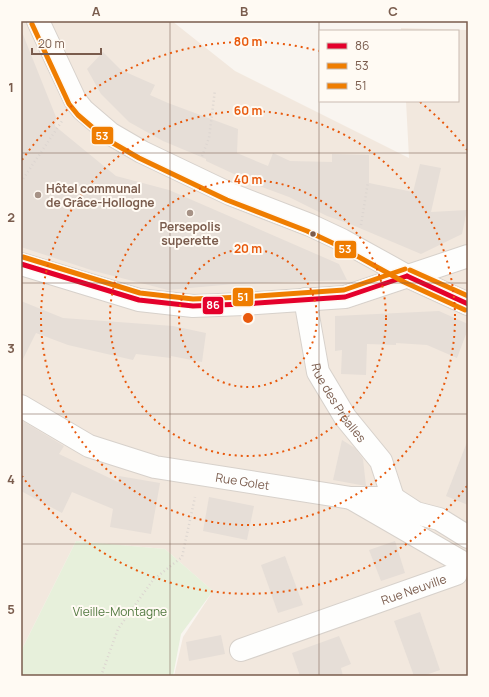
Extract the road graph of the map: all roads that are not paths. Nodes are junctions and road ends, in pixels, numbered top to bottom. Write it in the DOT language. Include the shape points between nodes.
graph roads {
  1 [pos="38,21"];
  2 [pos="468,256"];
  3 [pos="21,264"];
  4 [pos="407,276"];
  5 [pos="305,299"];
  6 [pos="468,304"];
  7 [pos="21,406"];
  8 [pos="351,498"];
  9 [pos="394,498"];
  10 [pos="468,536"];
  11 [pos="241,650"];
  1 -- 4 [label="street" via="75,100 111,134 142,152 230,194 310,225 356,247"];
  2 -- 4 [label="street"];
  3 -- 5 [label="street" via="139,300 194,306"];
  4 -- 5 [label="street" via="345,297"];
  4 -- 6 [label="street"];
  5 -- 9 [label="street, Rue des Préalles" via="318,372 345,417 381,461"];
  7 -- 8 [label="street, Rue Golet" via="89,446 155,468"];
  8 -- 9 [label="street, Rue Golet"];
  8 -- 11 [label="street, Rue Neuville" via="460,561 456,574"];
  9 -- 10 [label="street" via="416,513 439,518"];
}
